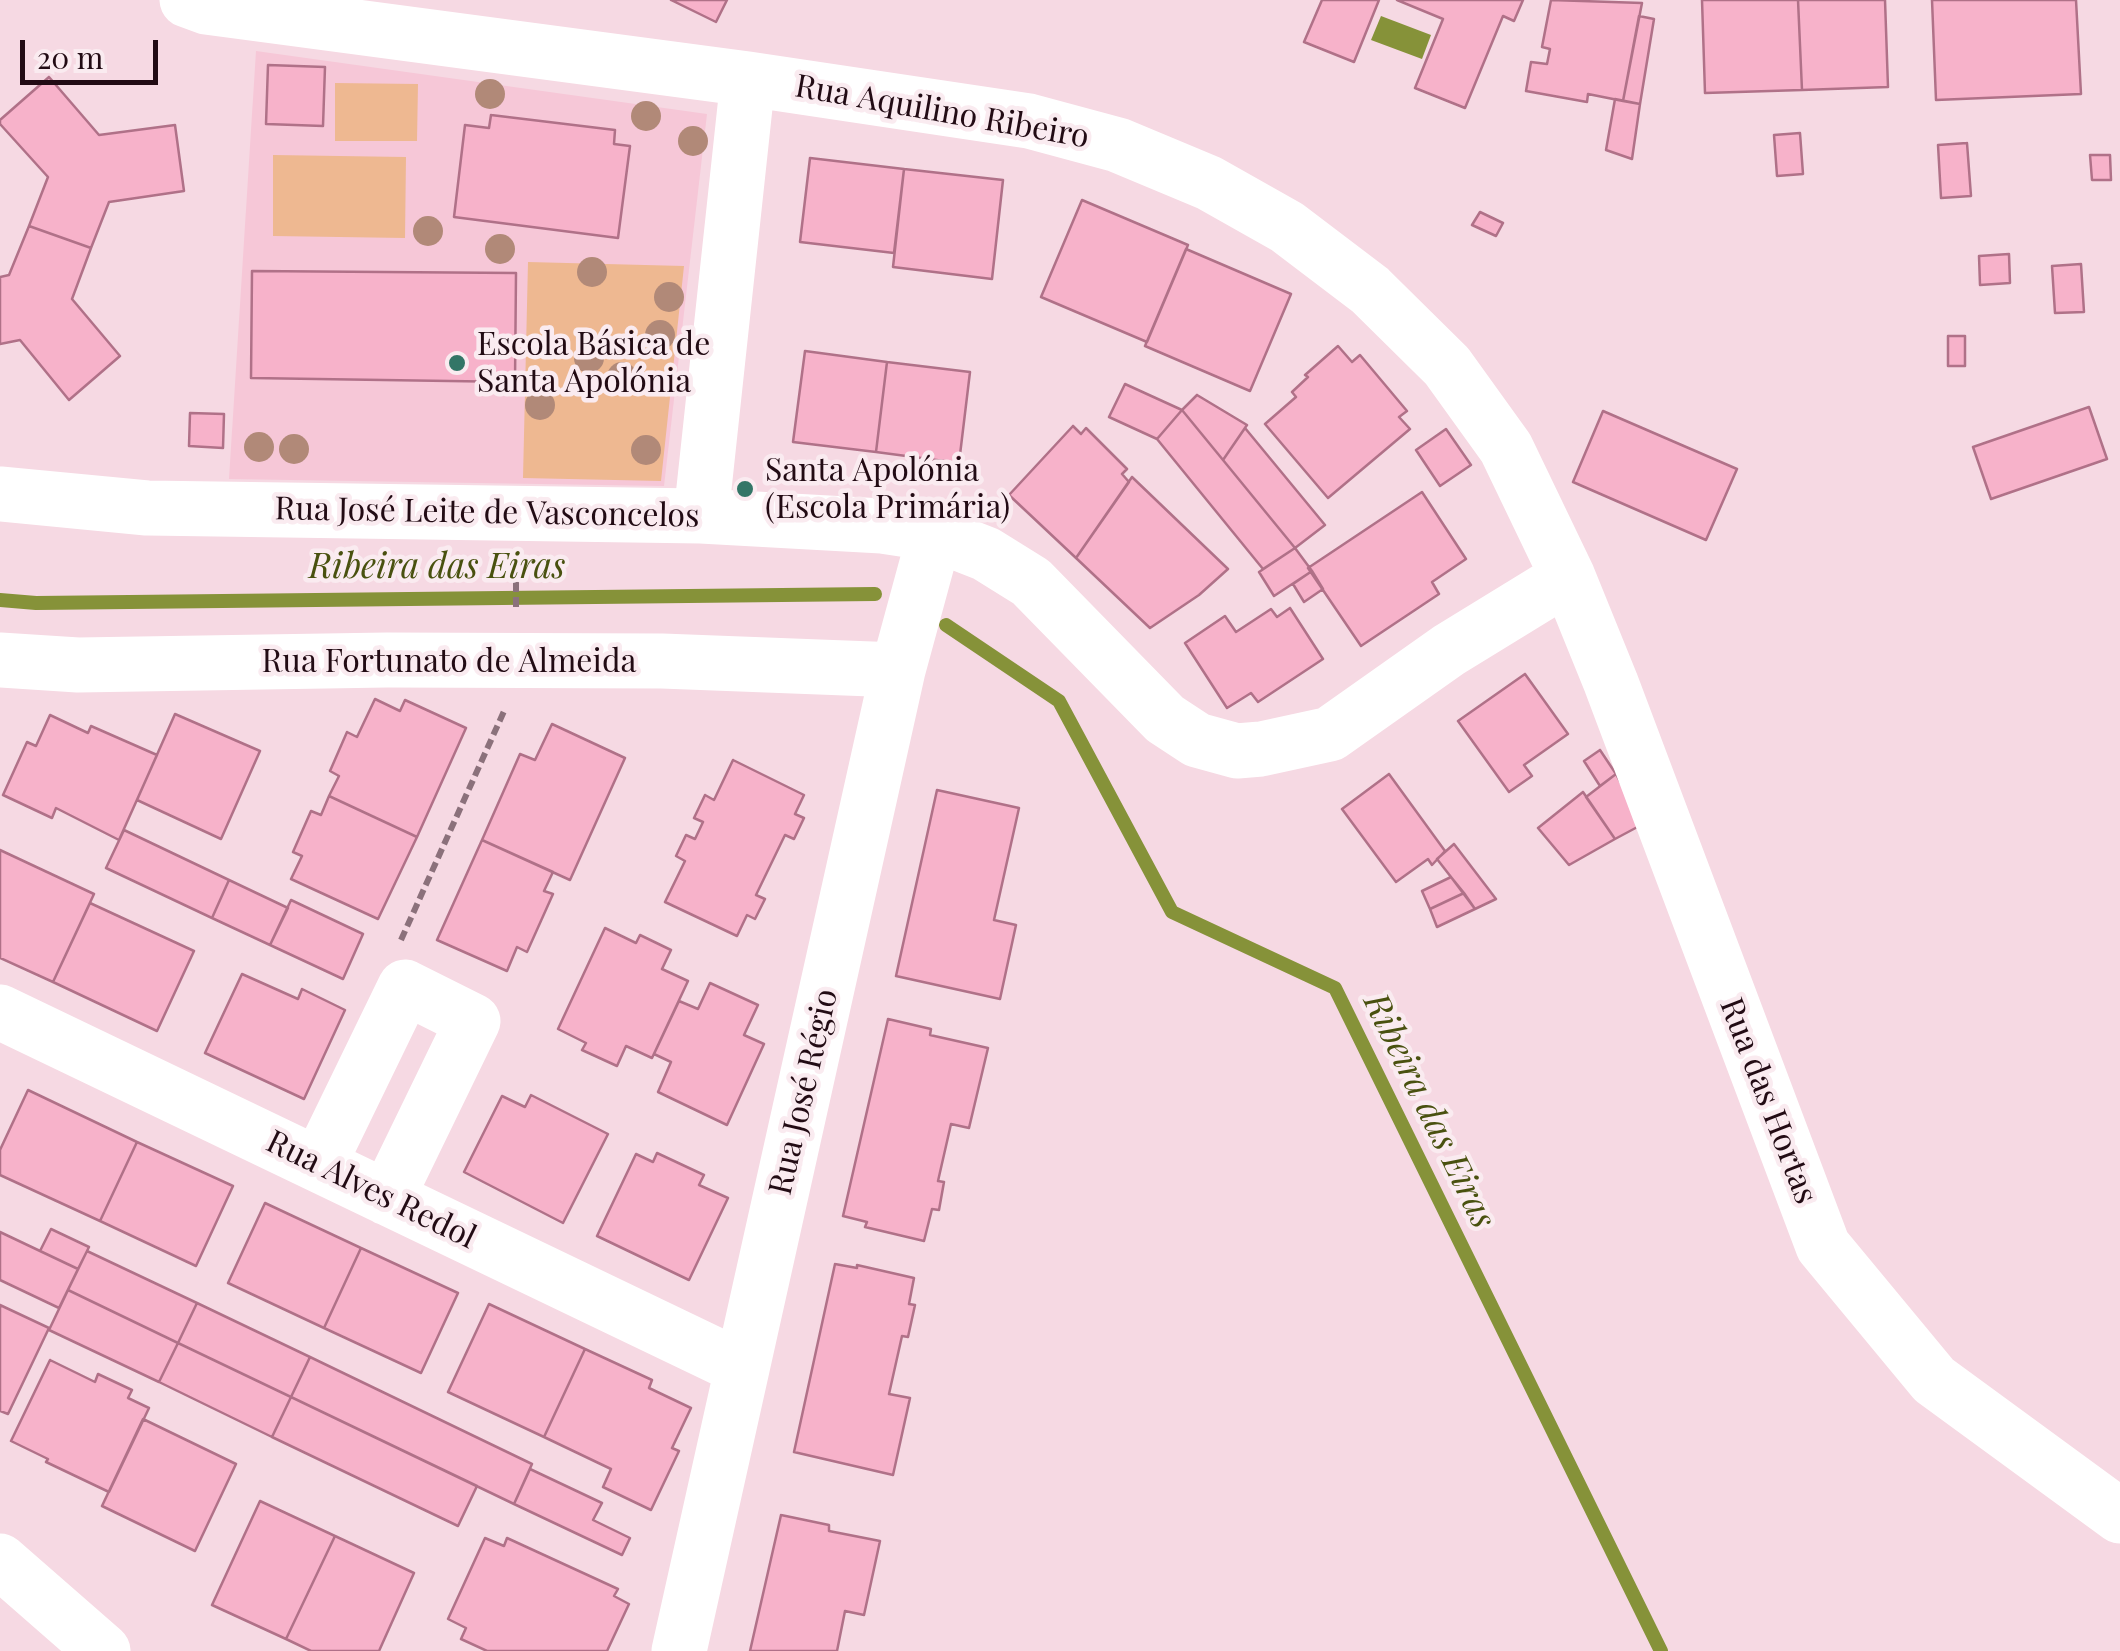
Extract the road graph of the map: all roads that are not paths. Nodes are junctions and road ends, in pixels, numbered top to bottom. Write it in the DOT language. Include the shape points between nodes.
graph roads {
  1 [pos="187,0"];
  2 [pos="748,78"];
  3 [pos="0,494"];
  4 [pos="701,516"];
  5 [pos="935,534"];
  6 [pos="1568,578"];
  7 [pos="2,665"];
  8 [pos="898,670"];
  9 [pos="0,1012"];
  10 [pos="319,1164"];
  11 [pos="387,1198"];
  12 [pos="742,1368"];
  13 [pos="2120,1516"];
  14 [pos="0,1561"];
  15 [pos="95,1649"];
  16 [pos="679,1651"];
  1 -- 2 [label="street, Rua Aquilino Ribeiro"];
  2 -- 4 [label="street"];
  2 -- 6 [label="street, Rua Aquilino Ribeiro" via="1028,122 1118,145 1209,183 1287,227 1370,290 1447,366 1506,448"];
  3 -- 4 [label="street, Rua José Leite de Vasconcelos" via="147,508"];
  4 -- 5 [label="street, Rua José Leite de Vasconcelos"];
  5 -- 6 [label="street, Rua José Leite de Vasconcelos" via="986,554 1030,582 1165,719 1197,740 1237,751 1330,734 1449,650"];
  5 -- 8 [label="street, Rua José Régio"];
  6 -- 13 [label="street, Rua das Hortas" via="1823,1246 1934,1380"];
  7 -- 8 [label="street, Rua Fortunato de Almeida" via="662,660"];
  8 -- 12 [label="street, Rua José Régio"];
  9 -- 10 [label="street, Rua Alves Redol"];
  10 -- 11 [label="street, Rua Alves Redol"];
  10 -- 11 [label="street" via="405,987 474,1020"];
  11 -- 12 [label="street, Rua Alves Redol"];
  12 -- 16 [label="street, Rua José Régio"];
  14 -- 15 [label="street"];
}
